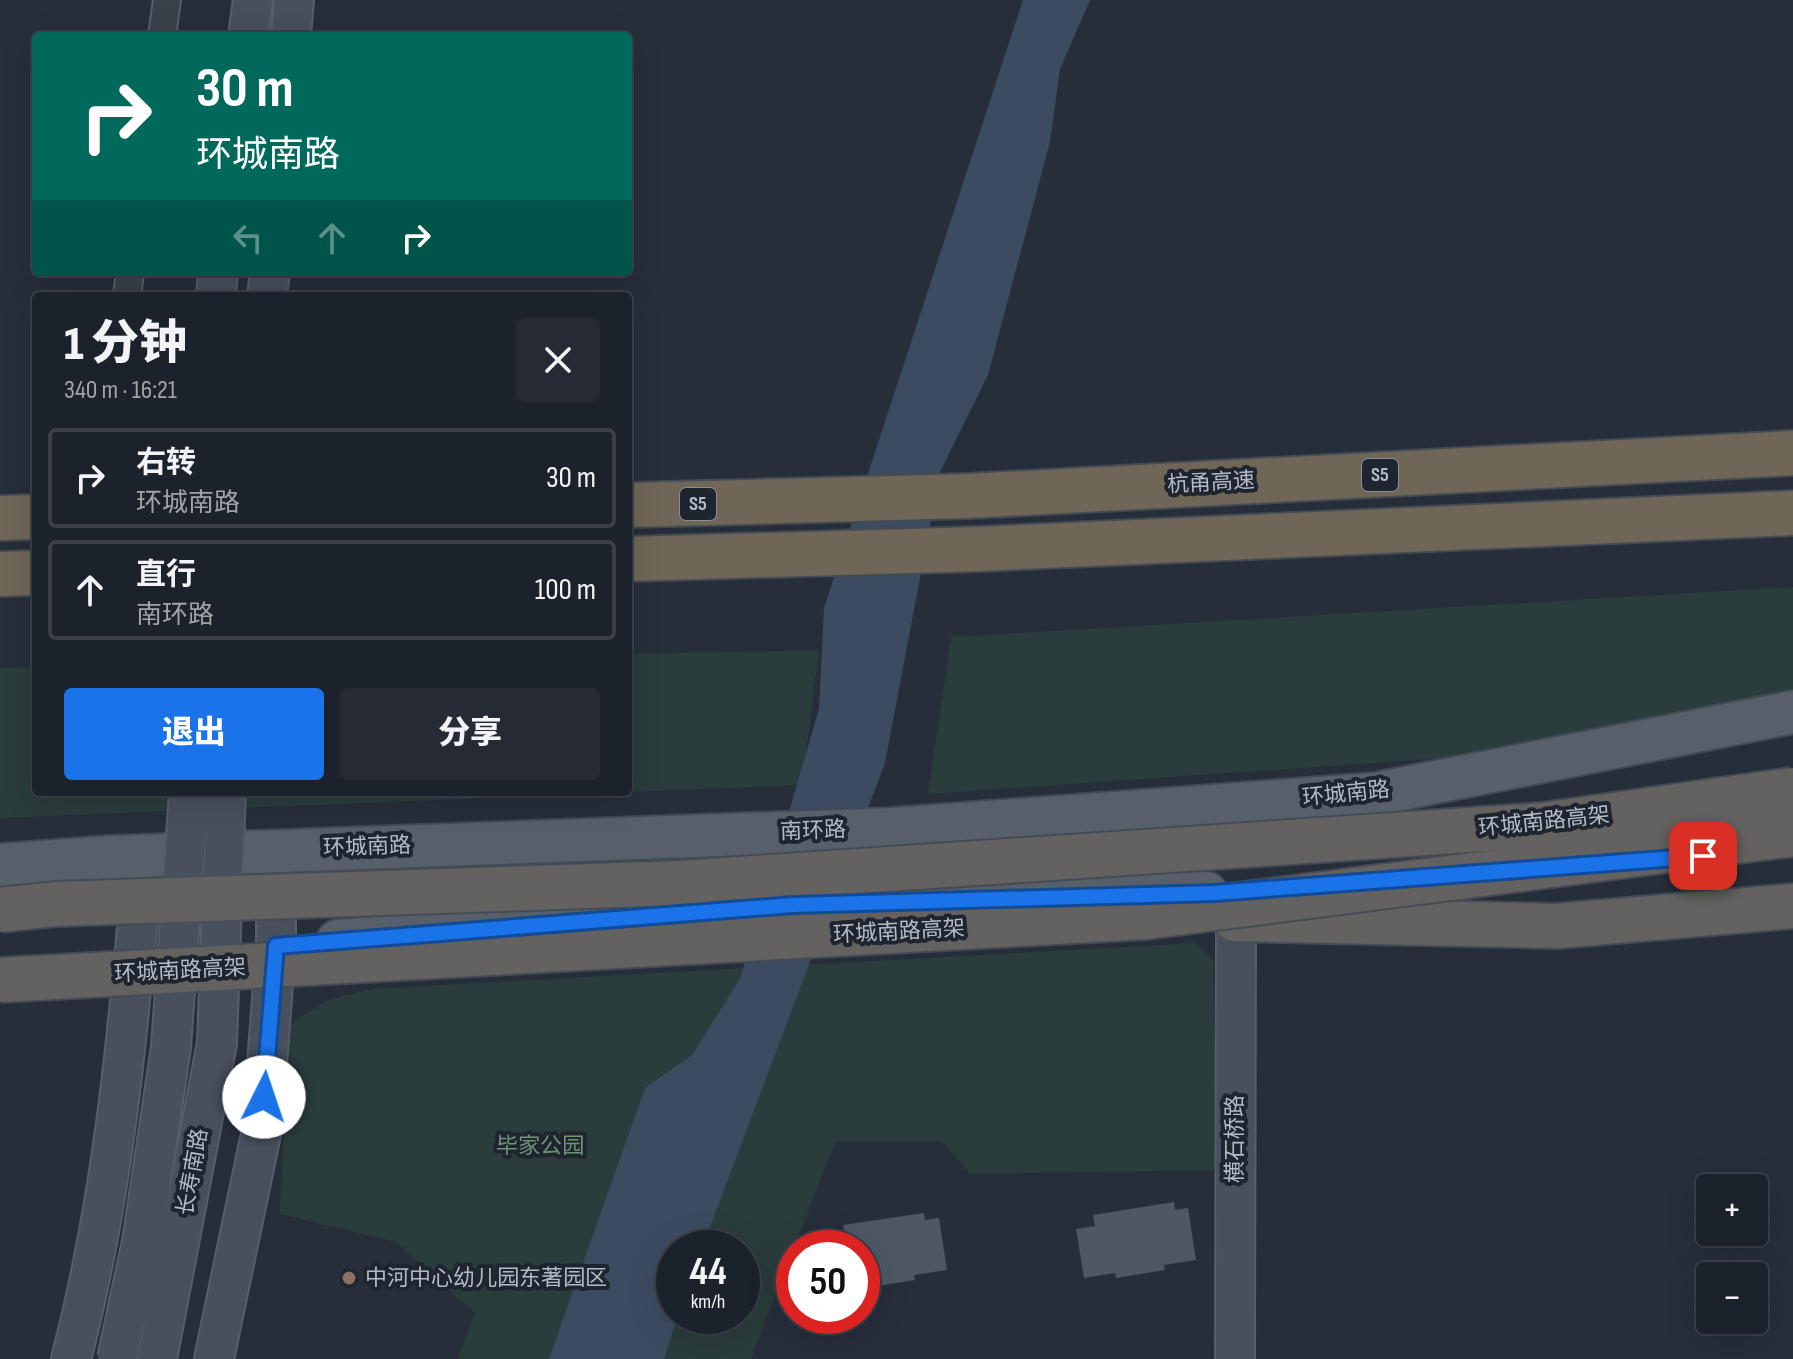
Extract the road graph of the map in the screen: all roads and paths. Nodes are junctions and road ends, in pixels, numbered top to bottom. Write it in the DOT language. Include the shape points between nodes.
graph roads {
  1 [pos="167,0"];
  2 [pos="253,0"];
  3 [pos="294,0"];
  4 [pos="305,0"];
  5 [pos="163,32"];
  6 [pos="249,32"];
  7 [pos="291,32"];
  8 [pos="300,32"];
  9 [pos="1793,453"];
  10 [pos="632,505"];
  11 [pos="1793,513"];
  12 [pos="32,517"];
  13 [pos="0,518"];
  14 [pos="632,559"];
  15 [pos="32,573"];
  16 [pos="0,574"];
  17 [pos="1793,712"];
  18 [pos="1793,769"];
  19 [pos="1793,790"];
  20 [pos="189,796"];
  21 [pos="226,796"];
  22 [pos="1543,825"];
  23 [pos="892,829"];
  24 [pos="734,834"];
  25 [pos="1793,834"];
  26 [pos="1793,847"];
  27 [pos="276,851"];
  28 [pos="143,856"];
  29 [pos="0,865"];
  30 [pos="1793,906"];
  31 [pos="0,910"];
  32 [pos="1145,917"];
  33 [pos="1236,919"];
  34 [pos="276,946"];
  35 [pos="135,957"];
  36 [pos="0,967"];
  37 [pos="0,980"];
  38 [pos="71,1359"];
  39 [pos="117,1359"];
  40 [pos="157,1359"];
  41 [pos="214,1359"];
  42 [pos="1235,1359"];
  1 -- 5 [label="street"];
  2 -- 6 [label="main road"];
  3 -- 7 [label="main road"];
  4 -- 8 [label="street"];
  9 -- 10 [label="highway, 杭甬高速 / S5" via="967,496"];
  11 -- 14 [label="highway"];
  12 -- 13 [label="highway"];
  15 -- 16 [label="highway"];
  17 -- 23 [label="main road, 环城南路" via="1375,794"];
  18 -- 22 [label="highway, bridge"];
  19 -- 22 [label="highway, 环城南路高架, bridge"];
  20 -- 39 [label="main road, 长寿南路, bridge" via="171,1047 142,1242"];
  21 -- 40 [label="main road, 长寿南路, bridge" via="217,1043"];
  22 -- 31 [label="highway, 环城南路高架, bridge" via="681,883"];
  23 -- 24 [label="main road, 南环路"];
  24 -- 27 [label="main road, 环城南路"];
  25 -- 32 [label="highway, 环城南路高架, bridge"];
  26 -- 34 [label="main road" via="1214,893 849,901"];
  27 -- 28 [label="main road, 环城南路"];
  27 -- 34 [label="main road"];
  28 -- 29 [label="main road, 环城南路"];
  28 -- 35 [label="main road"];
  30 -- 33 [label="highway" via="1557,926"];
  32 -- 33 [label="highway, bridge"];
  32 -- 37 [label="highway, 环城南路高架, bridge"];
  33 -- 42 [label="main road, 横石桥路"];
  34 -- 35 [label="main road"];
  34 -- 41 [label="main road" via="262,1129"];
  35 -- 36 [label="main road"];
  35 -- 38 [label="main road" via="126,1062 88,1295"];
}
